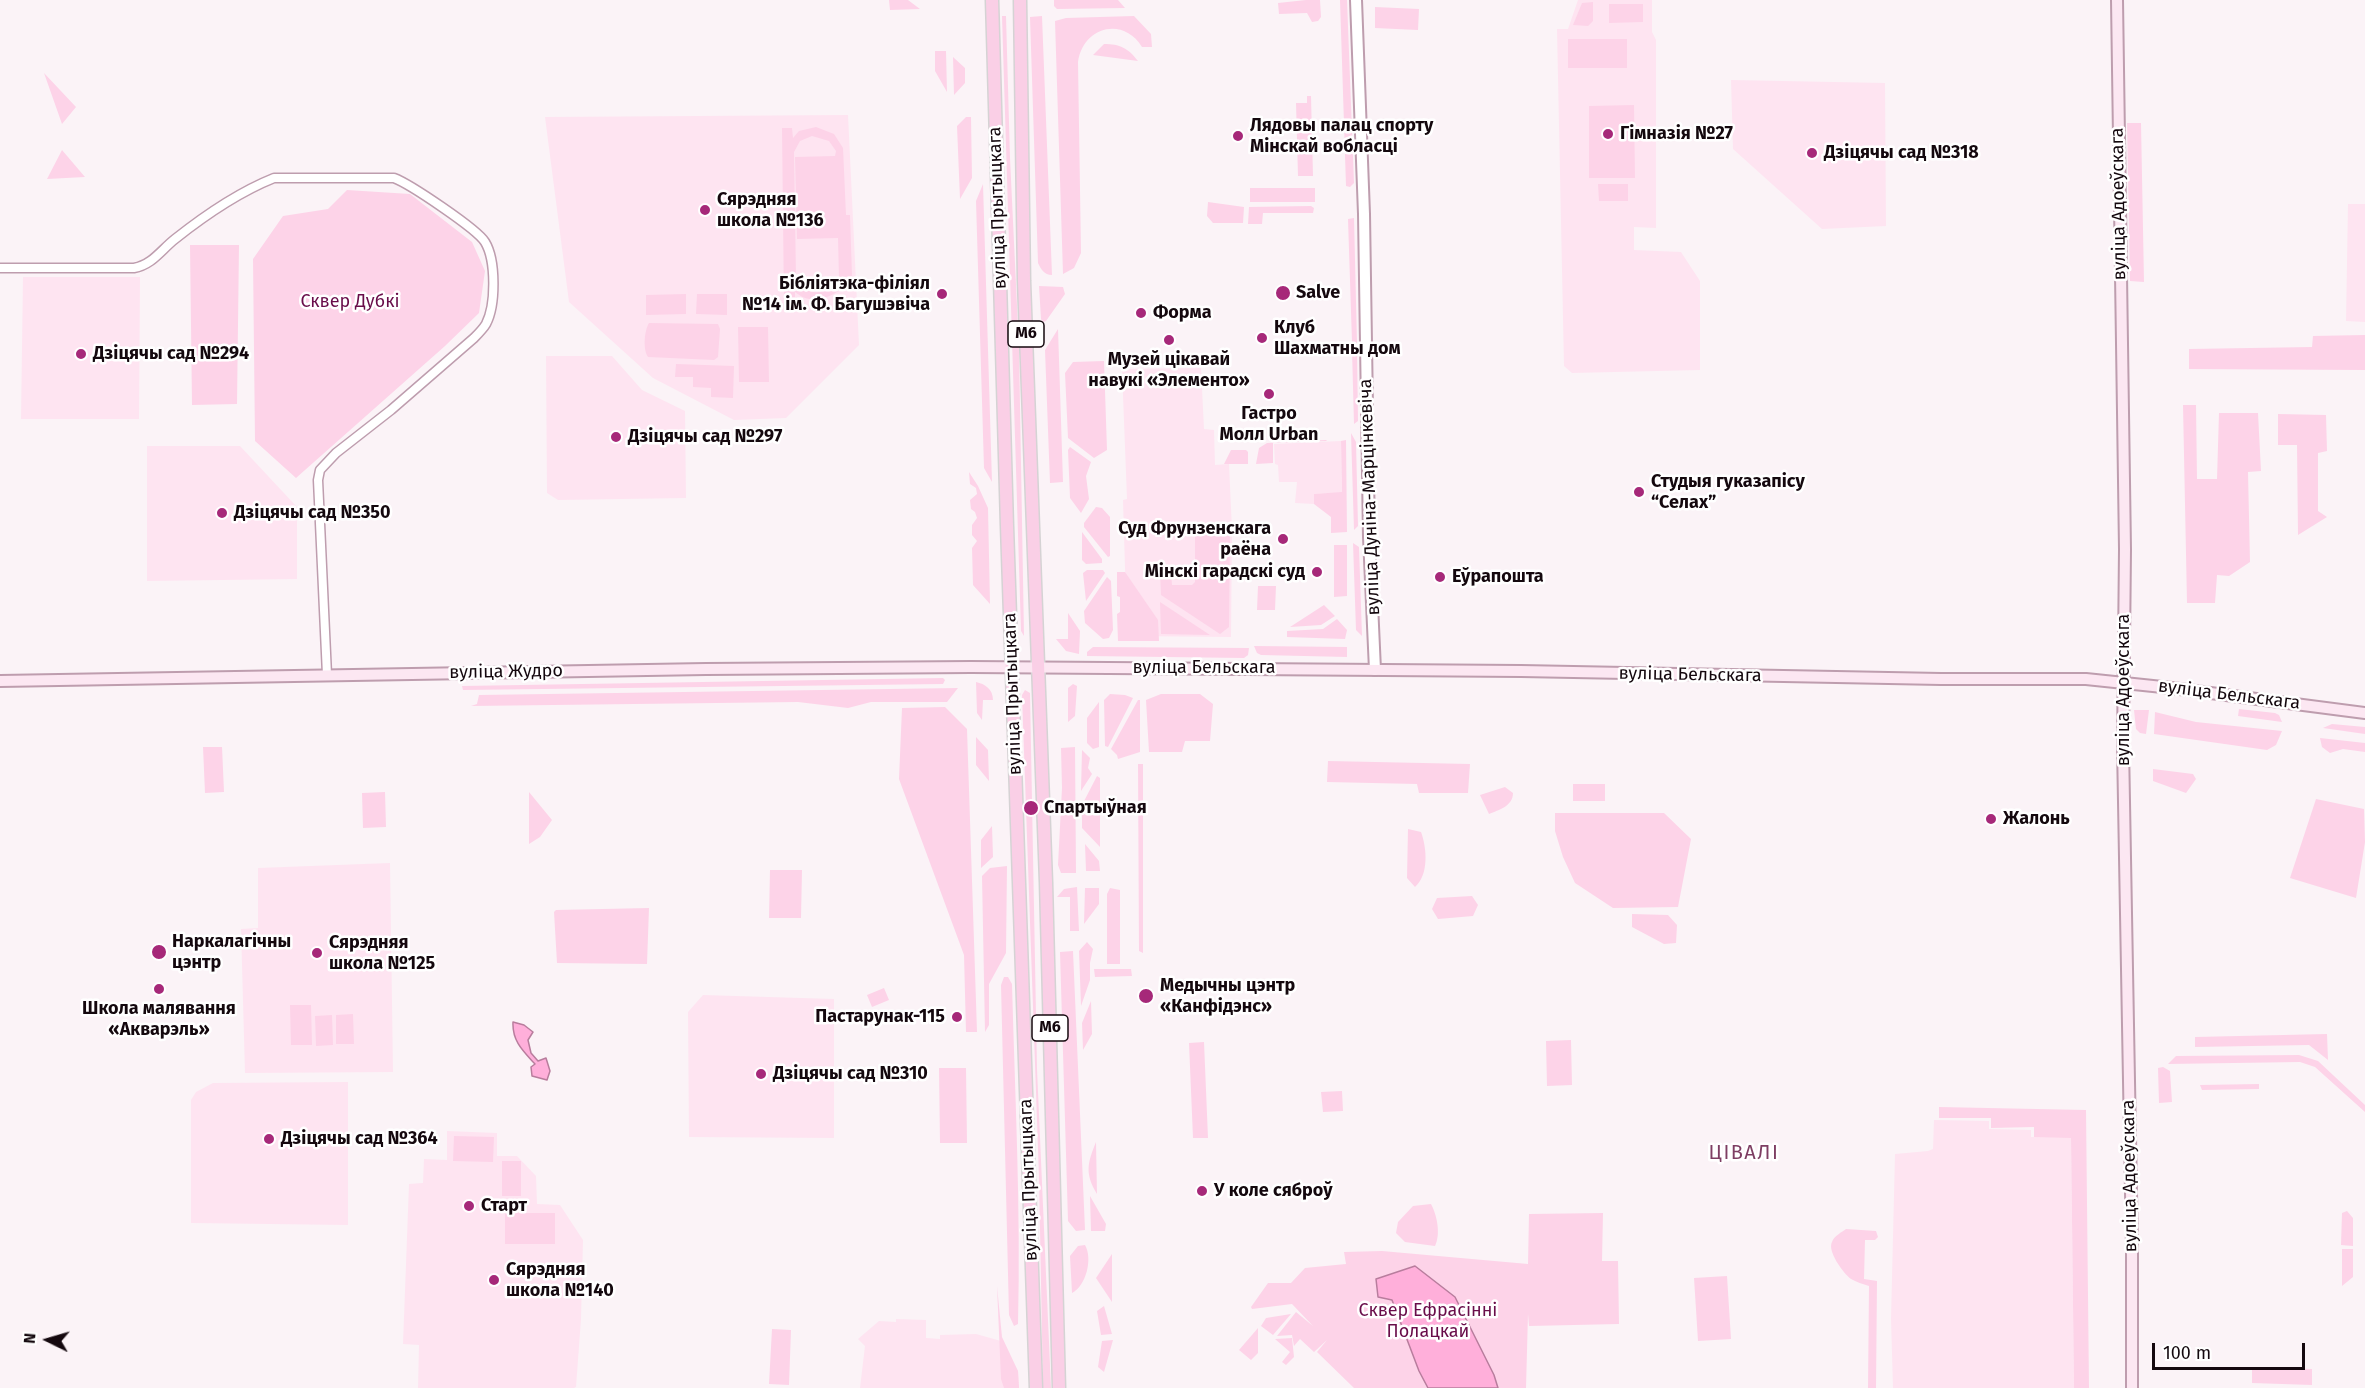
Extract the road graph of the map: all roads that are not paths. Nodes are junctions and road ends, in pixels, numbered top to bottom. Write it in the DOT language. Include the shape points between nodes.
graph roads {
  1 [pos="992,0"];
  2 [pos="1020,0"];
  3 [pos="1356,0"];
  4 [pos="2117,0"];
  5 [pos="0,268"];
  6 [pos="1013,667"];
  7 [pos="1039,668"];
  8 [pos="1375,670"];
  9 [pos="327,675"];
  10 [pos="0,681"];
  11 [pos="2124,682"];
  12 [pos="2365,713"];
  13 [pos="2133,1385"];
  14 [pos="1036,1388"];
  15 [pos="1059,1388"];
  1 -- 6 [label="main road, вуліца Прытыцкага / М6"];
  2 -- 7 [label="main road, вуліца Прытыцкага / М6" via="1025,292"];
  3 -- 8 [label="street, вуліца Дуніна-Марцінкевіча"];
  4 -- 11 [label="main road, вуліца Адоеўскага"];
  5 -- 9 [label="street" via="146,266 213,212 274,178 394,178 410,184 483,239 491,254 493,270 485,325 320,470"];
  6 -- 7 [label="main road, вуліца Бельскага"];
  6 -- 9 [label="main road, вуліца Жудро"];
  6 -- 14 [label="main road, вуліца Прытыцкага / М6"];
  7 -- 8 [label="main road, вуліца Бельскага"];
  7 -- 15 [label="main road, вуліца Прытыцкага / М6"];
  8 -- 11 [label="main road, вуліца Бельскага"];
  9 -- 10 [label="main road, вуліца Жудро"];
  11 -- 12 [label="main road, вуліца Бельскага"];
  11 -- 13 [label="main road, вуліца Адоеўскага"];
}
